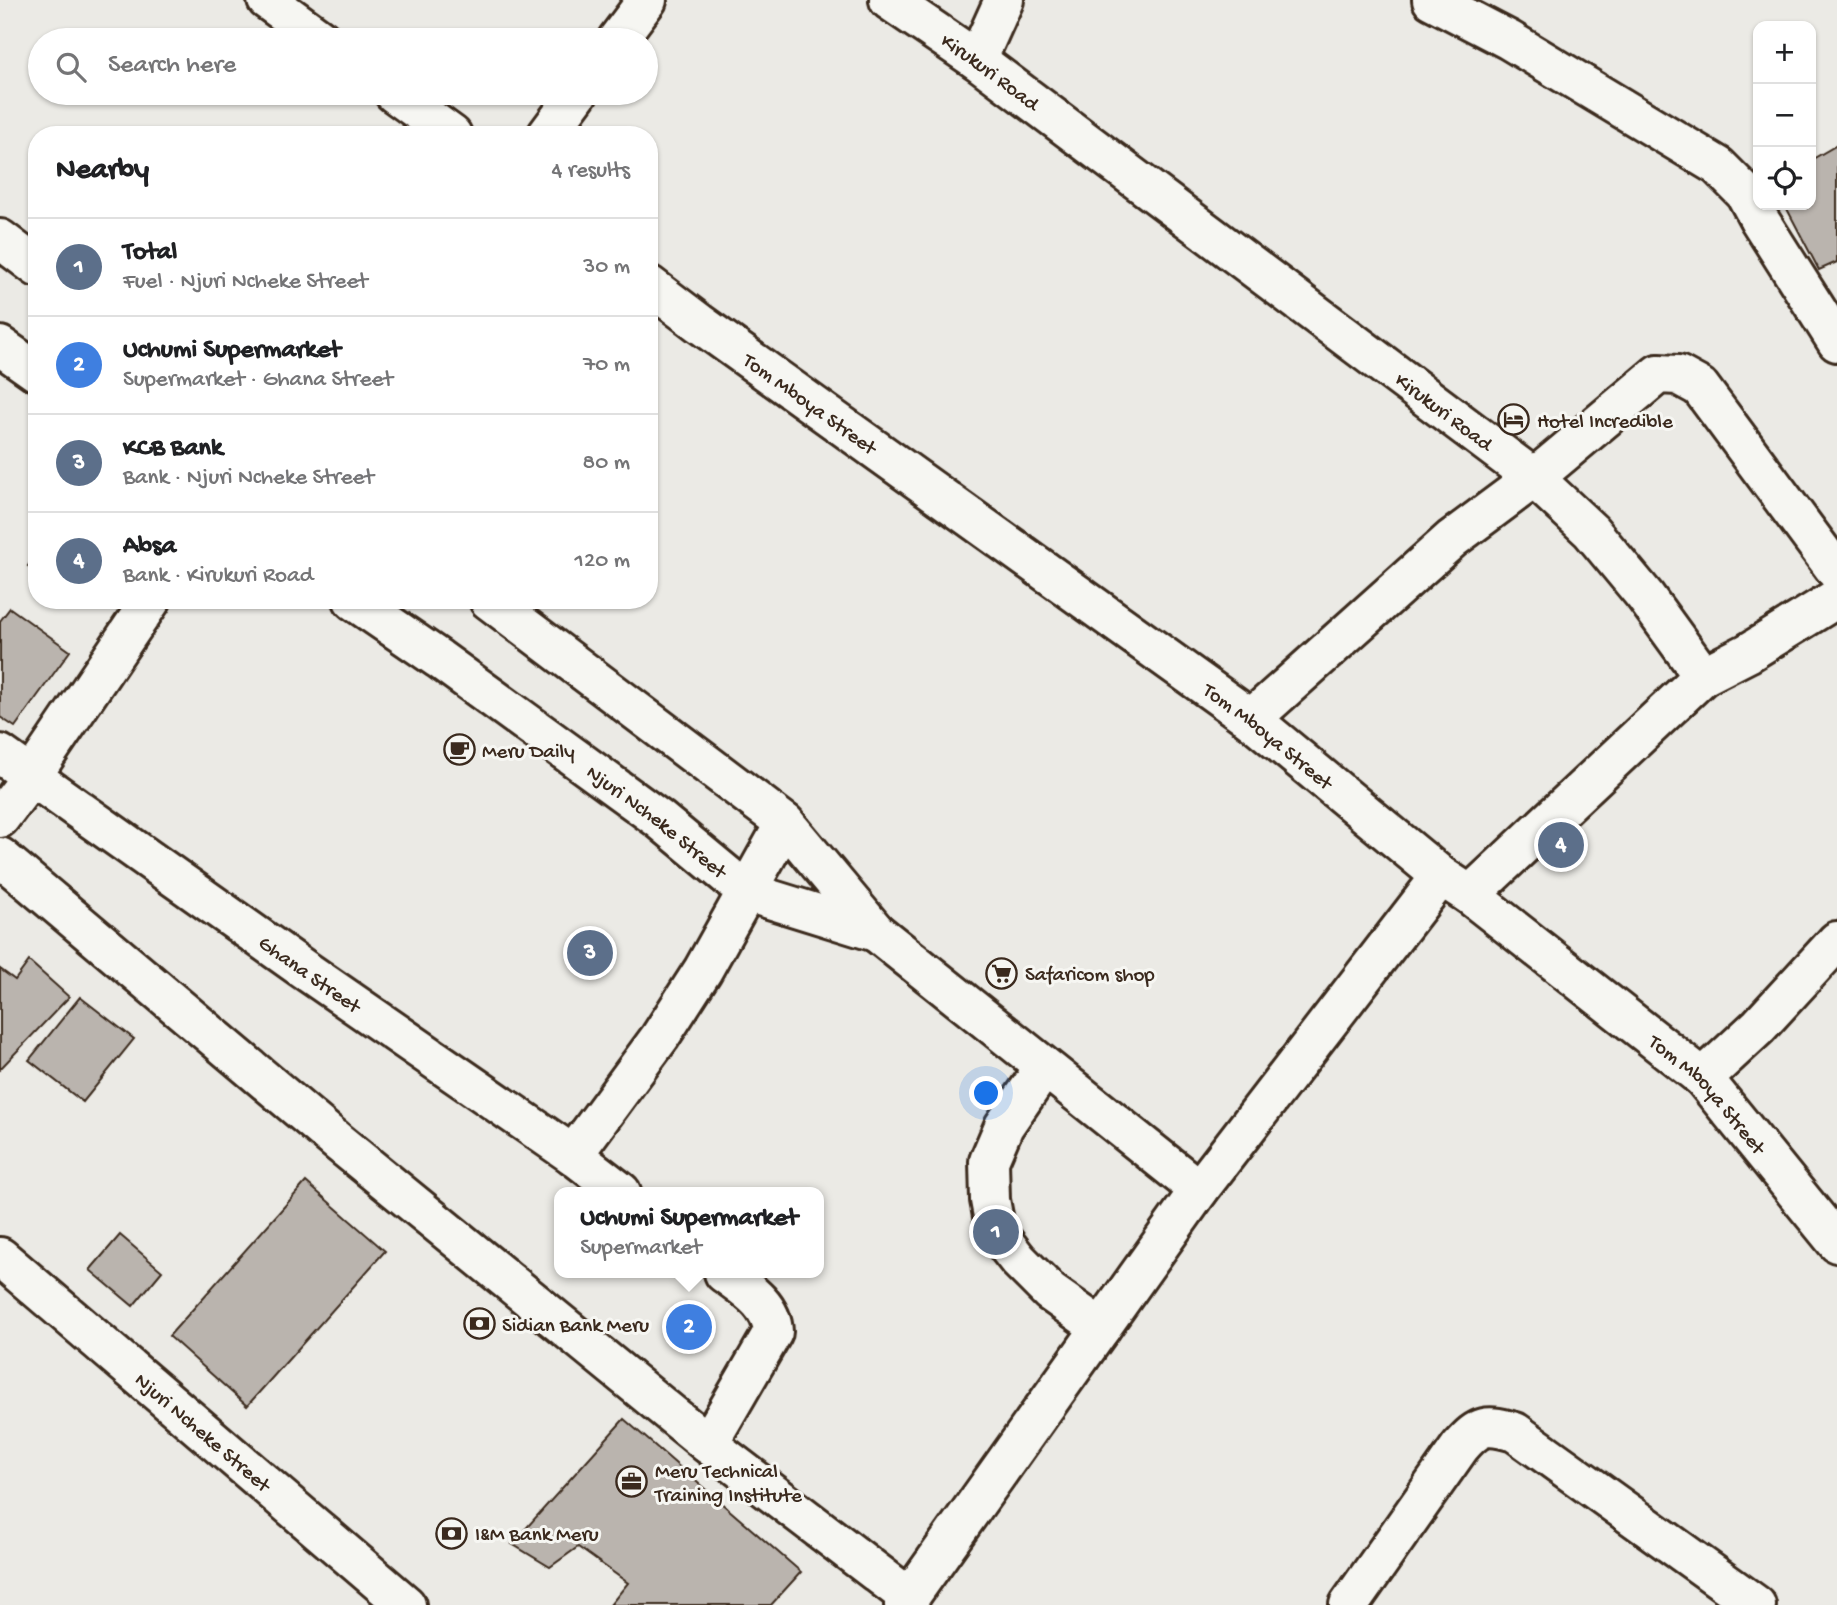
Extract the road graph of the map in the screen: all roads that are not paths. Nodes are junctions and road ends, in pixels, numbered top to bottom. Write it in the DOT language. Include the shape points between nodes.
graph roads {
  1 [pos="267,0"];
  2 [pos="646,0"];
  3 [pos="890,0"];
  4 [pos="1004,0"];
  5 [pos="1432,0"];
  6 [pos="306,28"];
  7 [pos="626,28"];
  8 [pos="977,60"];
  9 [pos="411,105"];
  10 [pos="570,105"];
  11 [pos="440,126"];
  12 [pos="554,126"];
  13 [pos="0,239"];
  14 [pos="28,260"];
  15 [pos="658,292"];
  16 [pos="1837,342"];
  17 [pos="0,346"];
  18 [pos="28,366"];
  19 [pos="1534,478"];
  20 [pos="1837,572"];
  21 [pos="1837,598"];
  22 [pos="145,609"];
  23 [pos="366,609"];
  24 [pos="501,609"];
  25 [pos="1703,676"];
  26 [pos="1251,719"];
  27 [pos="0,754"];
  28 [pos="31,777"];
  29 [pos="0,818"];
  30 [pos="785,823"];
  31 [pos="0,857"];
  32 [pos="1456,886"];
  33 [pos="747,892"];
  34 [pos="876,932"];
  35 [pos="1837,941"];
  36 [pos="1044,1068"];
  37 [pos="1703,1078"];
  38 [pos="573,1155"];
  39 [pos="615,1187"];
  40 [pos="1199,1190"];
  41 [pos="1837,1243"];
  42 [pos="0,1257"];
  43 [pos="730,1278"];
  44 [pos="1101,1328"];
  45 [pos="708,1444"];
  46 [pos="907,1601"];
  47 [pos="406,1605"];
  48 [pos="1349,1605"];
  49 [pos="1756,1605"];
  1 -- 6 [label="street"];
  2 -- 7 [label="street"];
  3 -- 8 [label="street, Kirukuri Road"];
  4 -- 8 [label="street"];
  5 -- 16 [label="street" via="1508,40 1718,166 1745,193"];
  8 -- 19 [label="street, Kirukuri Road"];
  9 -- 11 [label="street"];
  10 -- 12 [label="street"];
  13 -- 14 [label="street"];
  15 -- 26 [label="street, Tom Mboya Street"];
  17 -- 18 [label="street"];
  19 -- 20 [label="street" via="1658,374 1678,375 1700,387"];
  19 -- 25 [label="street, Kirukuri Road" via="1591,531"];
  19 -- 26 [label="street" via="1452,539"];
  21 -- 25 [label="street"];
  22 -- 28 [label="street"];
  23 -- 33 [label="street, Njuri Ncheke Street" via="648,811"];
  24 -- 30 [label="street, Njuri Ncheke Street"];
  25 -- 32 [label="street"];
  26 -- 32 [label="street, Tom Mboya Street"];
  27 -- 28 [label="street, Ghana Street"];
  28 -- 29 [label="street"];
  28 -- 38 [label="street, Ghana Street"];
  30 -- 33 [label="street"];
  30 -- 34 [label="street, Njuri Ncheke Street"];
  31 -- 45 [label="street" via="338,1142"];
  32 -- 37 [label="street, Tom Mboya Street"];
  32 -- 40 [label="street"];
  33 -- 34 [label="street, Njuri Ncheke Street"];
  33 -- 38 [label="street" via="667,1026"];
  34 -- 36 [label="street, Njuri Ncheke Street"];
  35 -- 37 [label="street" via="1758,1027"];
  36 -- 40 [label="street, Njuri Ncheke Street"];
  36 -- 44 [label="street" via="1004,1126 989,1161 996,1232 1050,1292"];
  37 -- 41 [label="street, Tom Mboya Street"];
  38 -- 39 [label="street, Ghana Street"];
  40 -- 44 [label="street"];
  42 -- 47 [label="street, Njuri Ncheke Street"];
  43 -- 45 [label="street" via="766,1308 773,1332"];
  44 -- 46 [label="street"];
  45 -- 46 [label="street"];
  48 -- 49 [label="street" via="1460,1447 1474,1430 1491,1426 1515,1432"];
}
